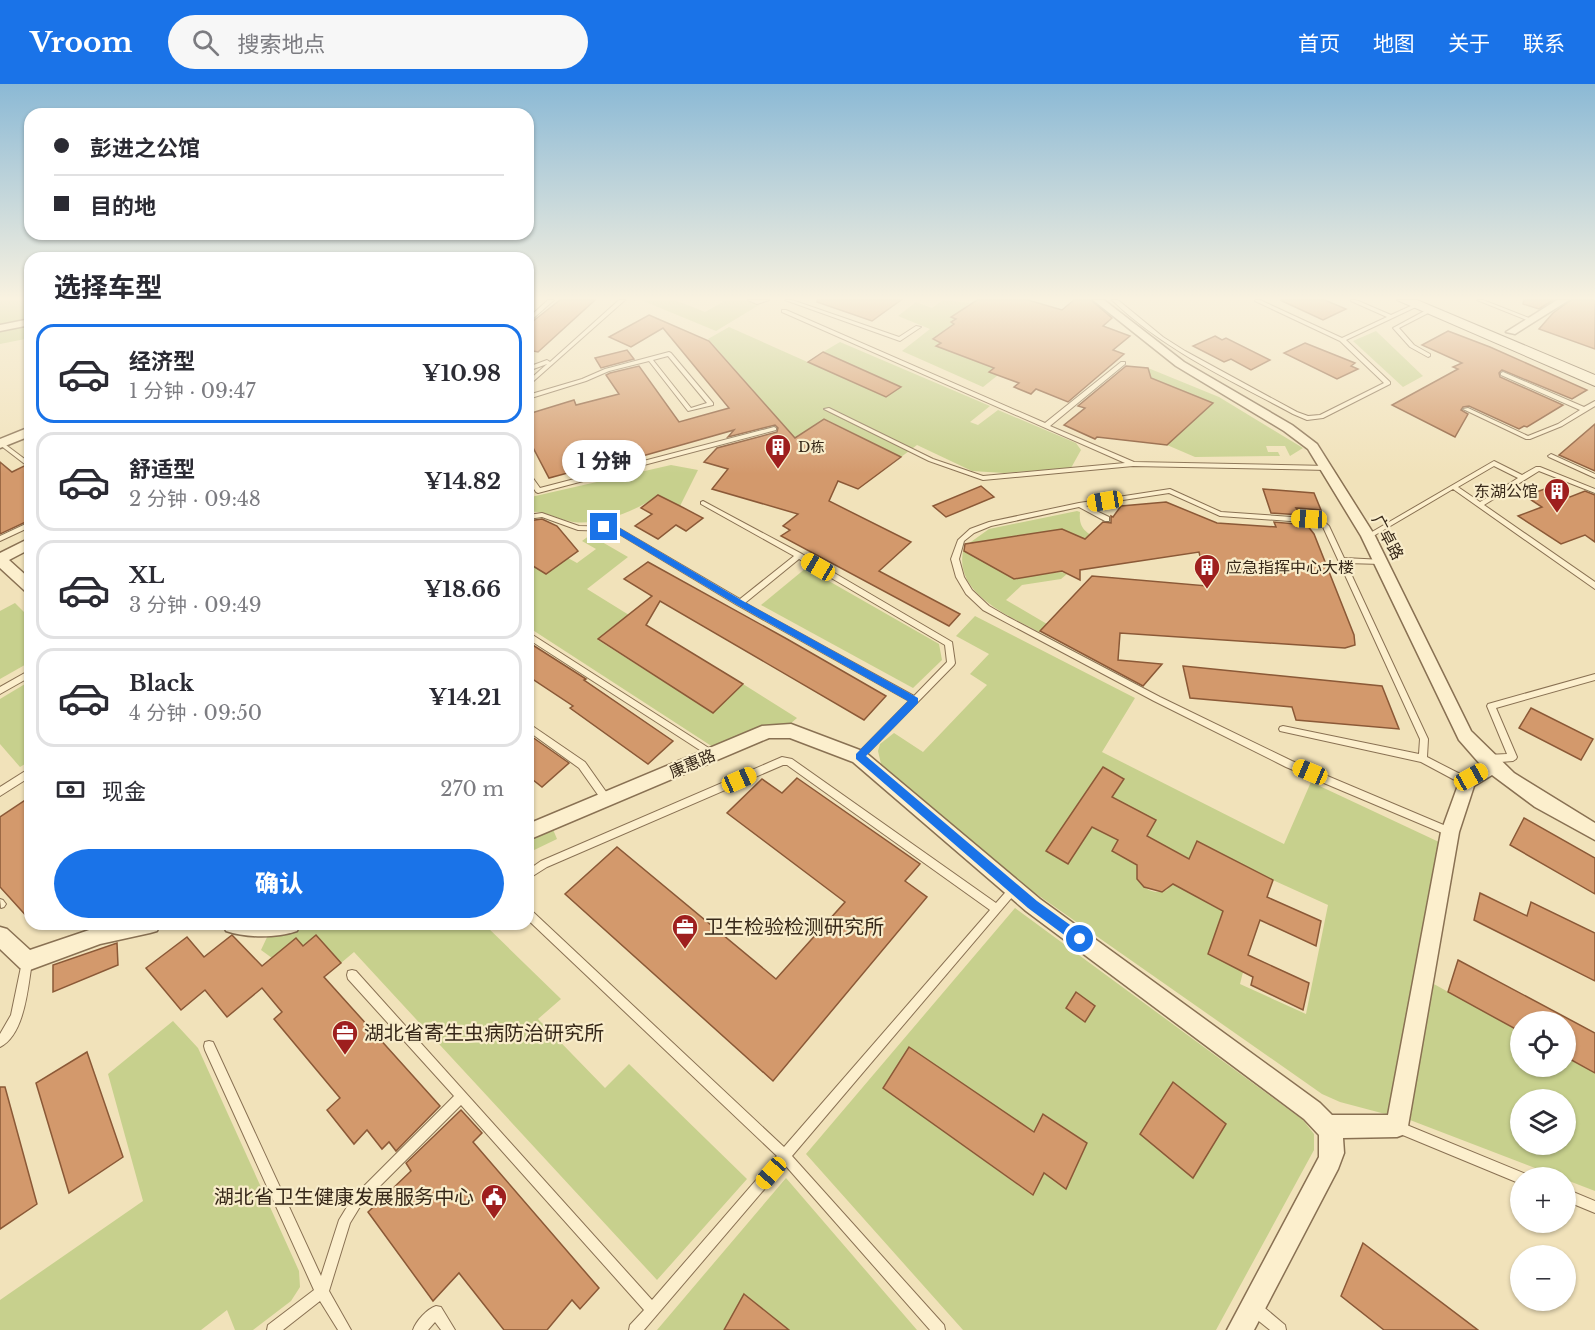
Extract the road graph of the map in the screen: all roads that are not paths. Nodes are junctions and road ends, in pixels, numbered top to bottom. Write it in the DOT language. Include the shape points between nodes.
graph roads {
  1 [pos="653,358"];
  2 [pos="672,358"];
  3 [pos="891,358"];
  4 [pos="1173,358"];
  5 [pos="1196,358"];
  6 [pos="1362,358"];
  7 [pos="1544,358"];
  8 [pos="1572,358"];
  9 [pos="650,359"];
  10 [pos="553,360"];
  11 [pos="1123,363"];
  12 [pos="534,367"];
  13 [pos="1595,368"];
  14 [pos="1503,374"];
  15 [pos="534,378"];
  16 [pos="1595,381"];
  17 [pos="534,395"];
  18 [pos="1595,403"];
  19 [pos="827,409"];
  20 [pos="1466,409"];
  21 [pos="1584,410"];
  22 [pos="1046,426"];
  23 [pos="774,429"];
  24 [pos="24,434"];
  25 [pos="1,444"];
  26 [pos="1551,456"];
  27 [pos="24,461"];
  28 [pos="1133,464"];
  29 [pos="1328,468"];
  30 [pos="1595,476"];
  31 [pos="1523,478"];
  32 [pos="534,485"];
  33 [pos="1454,487"];
  34 [pos="1595,491"];
  35 [pos="703,503"];
  36 [pos="1079,505"];
  37 [pos="1480,505"];
  38 [pos="534,516"];
  39 [pos="1107,519"];
  40 [pos="24,527"];
  41 [pos="1368,536"];
  42 [pos="0,539"];
  43 [pos="24,546"];
  44 [pos="799,556"];
  45 [pos="0,559"];
  46 [pos="1342,560"];
  47 [pos="1381,562"];
  48 [pos="24,581"];
  49 [pos="1595,586"];
  50 [pos="740,603"];
  51 [pos="534,639"];
  52 [pos="24,677"];
  53 [pos="1595,677"];
  54 [pos="0,691"];
  55 [pos="915,700"];
  56 [pos="1283,729"];
  57 [pos="534,730"];
  58 [pos="712,754"];
  59 [pos="859,756"];
  60 [pos="1423,759"];
  61 [pos="1488,763"];
  62 [pos="24,776"];
  63 [pos="1467,782"];
  64 [pos="0,792"];
  65 [pos="606,799"];
  66 [pos="534,829"];
  67 [pos="1450,832"];
  68 [pos="1595,832"];
  69 [pos="534,871"];
  70 [pos="1014,889"];
  71 [pos="997,909"];
  72 [pos="534,918"];
  73 [pos="123,930"];
  74 [pos="0,936"];
  75 [pos="27,961"];
  76 [pos="352,975"];
  77 [pos="0,1042"];
  78 [pos="209,1046"];
  79 [pos="461,1097"];
  80 [pos="1396,1126"];
  81 [pos="1327,1127"];
  82 [pos="785,1156"];
  83 [pos="1510,1173"];
  84 [pos="1576,1199"];
  85 [pos="1595,1207"];
  86 [pos="322,1292"];
  87 [pos="1252,1307"];
  88 [pos="653,1310"];
  89 [pos="273,1330"];
  90 [pos="345,1330"];
  91 [pos="419,1330"];
  92 [pos="449,1330"];
  93 [pos="635,1330"];
  94 [pos="939,1330"];
  95 [pos="1240,1330"];
  96 [pos="1280,1330"];
  1 -- 9 [label="lane"];
  2 -- 9 [label="lane" via="711,404 690,410"];
  3 -- 22 [label="lane"];
  4 -- 29 [label="street, 广卓路" via="1301,437"];
  5 -- 6 [label="lane" via="1307,418 1321,417 1388,382"];
  7 -- 16 [label="main road"];
  8 -- 13 [label="main road"];
  9 -- 17 [label="lane"];
  10 -- 12 [label="lane"];
  10 -- 15 [label="lane"];
  11 -- 22 [label="lane"];
  14 -- 21 [label="lane"];
  18 -- 21 [label="lane"];
  19 -- 28 [label="lane" via="941,465 983,478"];
  20 -- 21 [label="lane" via="1528,438"];
  22 -- 28 [label="lane"];
  23 -- 32 [label="lane" via="538,491"];
  24 -- 25 [label="street"];
  25 -- 27 [label="lane"];
  26 -- 30 [label="lane"];
  28 -- 29 [label="lane"];
  29 -- 41 [label="street, 广卓路"];
  31 -- 33 [label="lane" via="1494,463"];
  31 -- 34 [label="lane" via="1538,468"];
  31 -- 37 [label="lane"];
  33 -- 37 [label="lane"];
  33 -- 41 [label="lane"];
  35 -- 44 [label="lane"];
  36 -- 39 [label="lane"];
  36 -- 46 [label="lane" via="1173,492 1220,514 1315,520 1326,526"];
  36 -- 67 [label="lane" via="972,531 961,540 955,553 960,577 969,592 1005,619 1157,699 1289,764"];
  37 -- 49 [label="lane"];
  38 -- 50 [label="lane" via="542,515 579,528 615,529"];
  40 -- 42 [label="lane"];
  41 -- 47 [label="street, 广卓路"];
  43 -- 45 [label="street"];
  44 -- 50 [label="lane"];
  44 -- 55 [label="lane" via="949,644 951,663"];
  45 -- 48 [label="street"];
  46 -- 47 [label="lane"];
  46 -- 60 [label="lane" via="1424,739"];
  47 -- 61 [label="street, 广卓路" via="1456,720"];
  50 -- 55 [label="lane"];
  51 -- 58 [label="lane"];
  52 -- 54 [label="lane"];
  53 -- 61 [label="lane" via="1491,706 1513,757"];
  55 -- 59 [label="lane"];
  56 -- 60 [label="lane"];
  57 -- 65 [label="lane" via="582,765"];
  58 -- 59 [label="street, 康惠路" via="768,731 784,730"];
  58 -- 65 [label="street, 康惠路"];
  59 -- 70 [label="street"];
  60 -- 63 [label="lane"];
  61 -- 63 [label="street"];
  61 -- 68 [label="street, 广卓路" via="1530,795"];
  62 -- 64 [label="lane"];
  63 -- 67 [label="street"];
  65 -- 66 [label="street, 康惠路"];
  67 -- 80 [label="street"];
  69 -- 71 [label="lane" via="789,761"];
  70 -- 71 [label="lane"];
  70 -- 81 [label="street" via="1312,1111"];
  71 -- 82 [label="lane"];
  72 -- 82 [label="lane"];
  73 -- 75 [label="street"];
  74 -- 75 [label="street"];
  75 -- 77 [label="lane" via="16,1015"];
  76 -- 79 [label="lane"];
  78 -- 86 [label="lane"];
  79 -- 86 [label="lane" via="357,1202 345,1220"];
  79 -- 88 [label="lane"];
  80 -- 81 [label="street"];
  80 -- 83 [label="lane"];
  81 -- 87 [label="street" via="1334,1143 1330,1161"];
  82 -- 88 [label="lane"];
  82 -- 94 [label="lane"];
  84 -- 85 [label="lane"];
  86 -- 89 [label="lane"];
  86 -- 90 [label="lane"];
  87 -- 95 [label="street"];
  87 -- 96 [label="lane"];
  88 -- 93 [label="lane"];
  91 -- 92 [label="lane" via="436,1312"];
}
